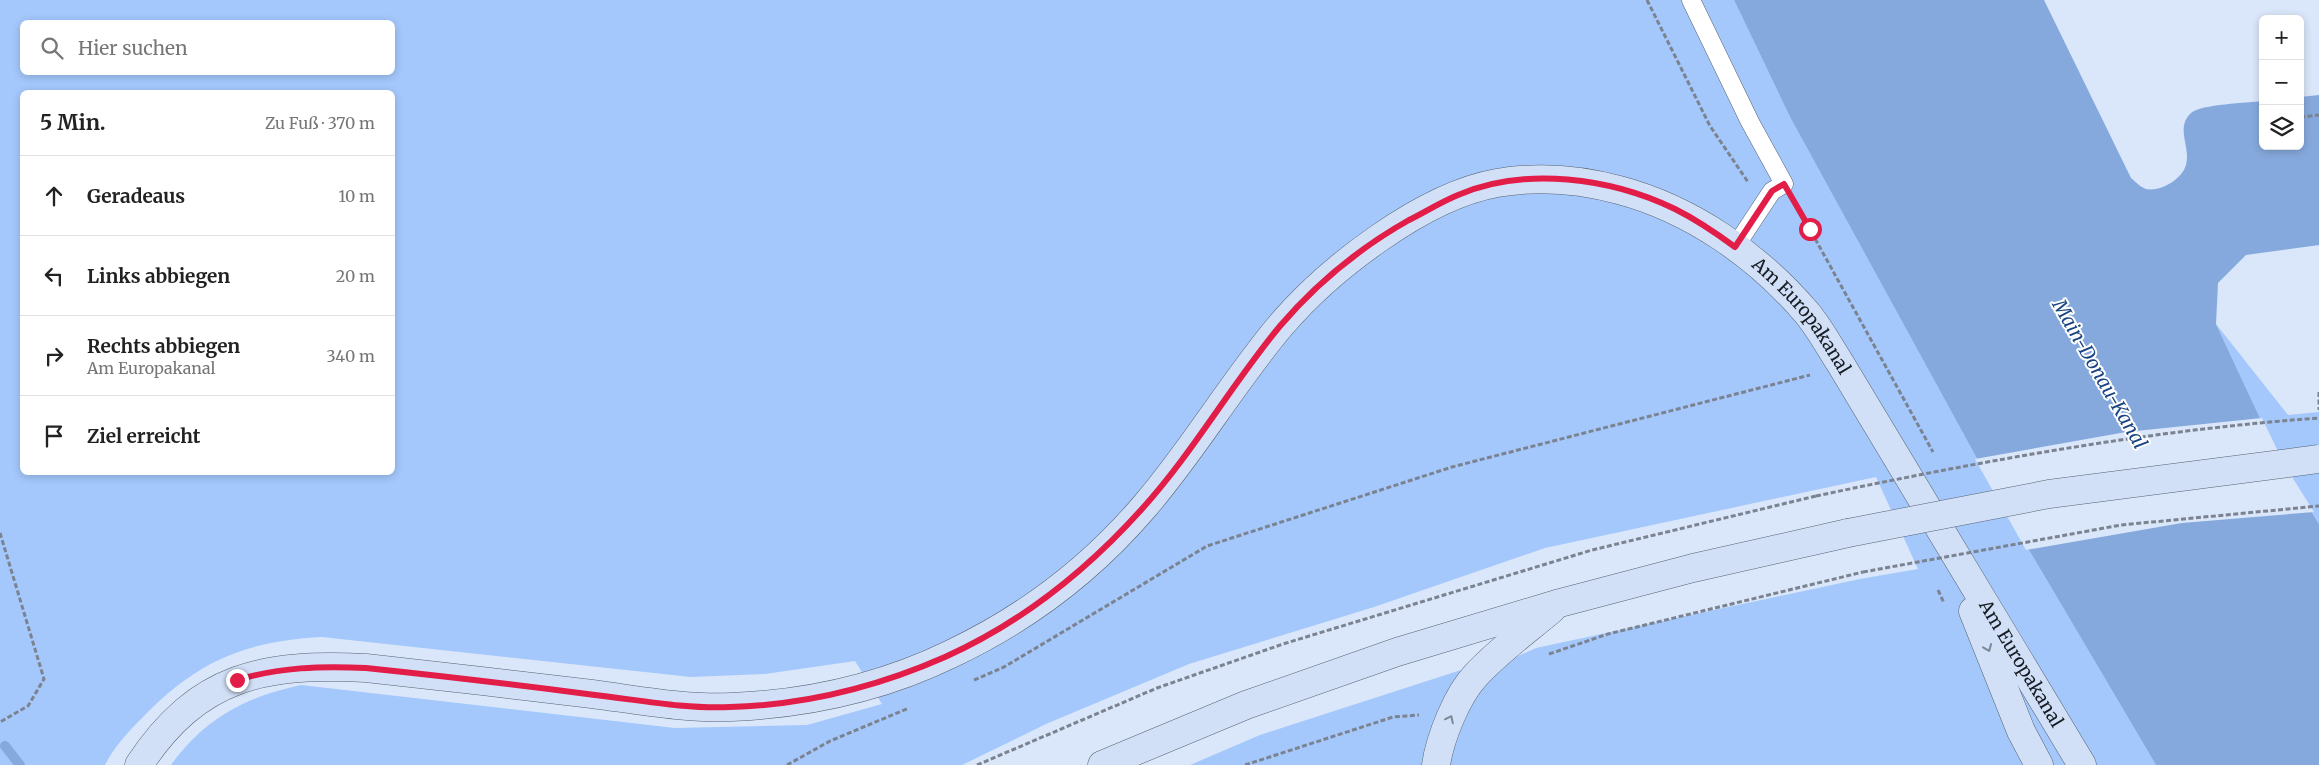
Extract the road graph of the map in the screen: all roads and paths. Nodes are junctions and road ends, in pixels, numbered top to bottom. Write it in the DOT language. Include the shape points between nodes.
graph roads {
  1 [pos="1647,0"];
  2 [pos="1691,0"];
  3 [pos="2319,115"];
  4 [pos="2304,117"];
  5 [pos="1784,184"];
  6 [pos="1762,204"];
  7 [pos="1735,247"];
  8 [pos="1875,350"];
  9 [pos="1812,375"];
  10 [pos="2319,392"];
  11 [pos="2319,410"];
  12 [pos="2319,418"];
  13 [pos="2319,459"];
  14 [pos="1876,474"];
  15 [pos="1887,491"];
  16 [pos="2319,506"];
  17 [pos="0,533"];
  18 [pos="1944,537"];
  19 [pos="1921,552"];
  20 [pos="1929,570"];
  21 [pos="1937,588"];
  22 [pos="1560,603"];
  23 [pos="1945,606"];
  24 [pos="1545,655"];
  25 [pos="968,683"];
  26 [pos="912,706"];
  27 [pos="1449,719"];
  28 [pos="0,722"];
  29 [pos="139,765"];
  30 [pos="787,765"];
  31 [pos="977,765"];
  32 [pos="1102,765"];
  33 [pos="1245,765"];
  34 [pos="1436,765"];
  35 [pos="2039,765"];
  36 [pos="2082,765"];
  1 -- 6 [label="path" via="1710,126"];
  2 -- 5 [label="lane"];
  3 -- 4 [label="path"];
  5 -- 6 [label="lane" via="1772,191"];
  5 -- 8 [label="path"];
  6 -- 7 [label="lane"];
  7 -- 18 [label="main road, Am Europakanal" via="1808,314"];
  7 -- 29 [label="main road, Am Europakanal" via="1674,208 1604,186 1531,179 1494,184 1459,194 1365,248 1308,297 1281,325 1146,505 1075,576 993,632 906,673 818,698 726,708 366,668 322,666 280,669 237,680 193,703 172,721"];
  9 -- 25 [label="path" via="1452,467 1207,546 1004,667"];
  10 -- 11 [label="path"];
  12 -- 31 [label="path, bridge" via="2258,422 2068,448 1932,472 1816,496 1592,550 1301,638 1157,688"];
  13 -- 22 [label="main road, bridge" via="2049,494 1848,532"];
  14 -- 15 [label="path"];
  16 -- 24 [label="path, bridge" via="2121,525 1863,572 1608,634"];
  17 -- 28 [label="path" via="44,679 28,706"];
  18 -- 35 [label="main road, Am Europakanal, one-way" via="2021,731"];
  18 -- 36 [label="main road, Am Europakanal"];
  19 -- 20 [label="path"];
  21 -- 23 [label="path"];
  27 -- 22 [label="main road, one-way" via="1474,676"];
  22 -- 32 [label="main road" via="1397,652 1246,705"];
  26 -- 30 [label="path" via="830,741"];
  27 -- 33 [label="path" via="1413,715 1393,717"];
  27 -- 34 [label="main road" via="1438,748"];
}
